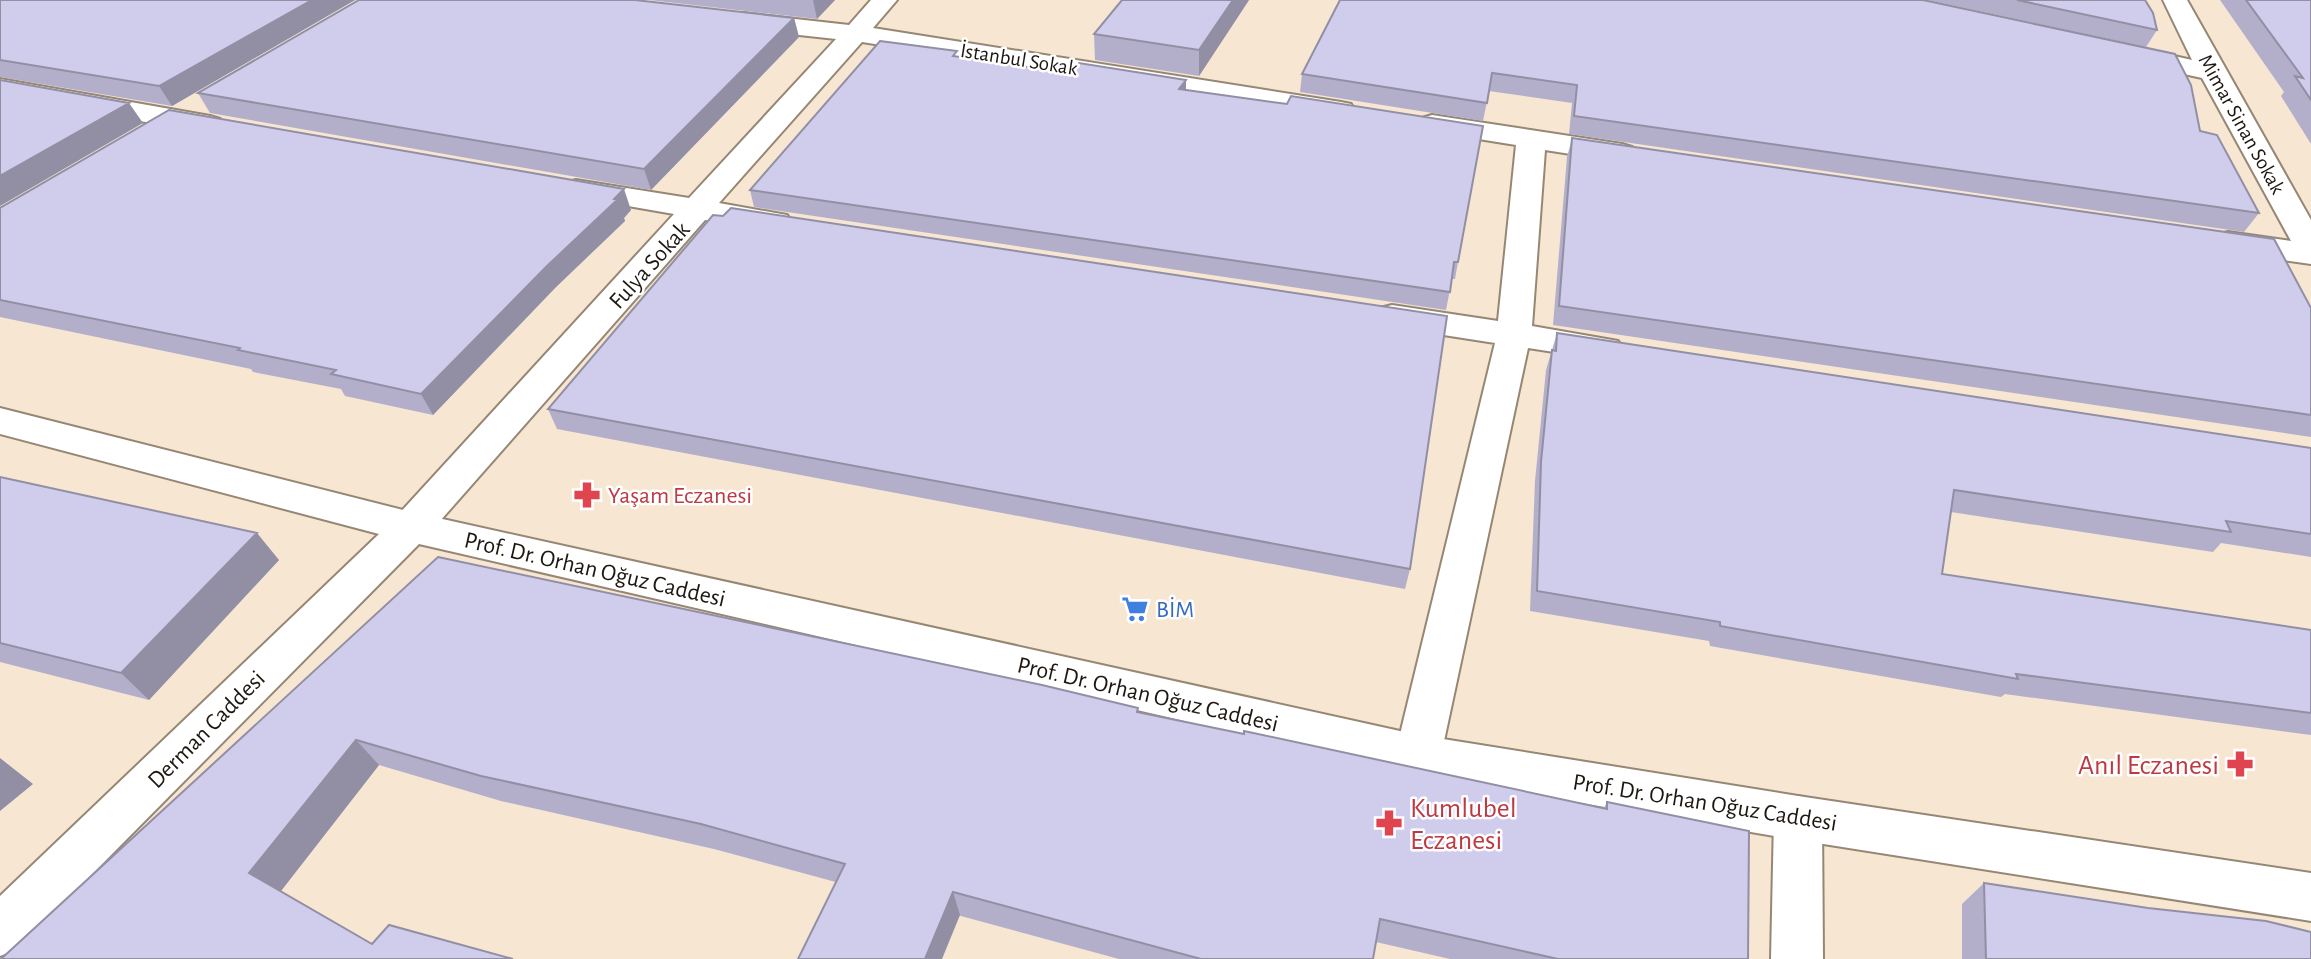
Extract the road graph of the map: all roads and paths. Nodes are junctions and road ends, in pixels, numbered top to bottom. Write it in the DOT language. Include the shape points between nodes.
graph roads {
  1 [pos="885,0"];
  2 [pos="2175,0"];
  3 [pos="719,18"];
  4 [pos="854,33"];
  5 [pos="2106,49"];
  6 [pos="2212,72"];
  7 [pos="0,86"];
  8 [pos="211,98"];
  9 [pos="1365,113"];
  10 [pos="175,119"];
  11 [pos="1407,120"];
  12 [pos="244,131"];
  13 [pos="140,139"];
  14 [pos="1531,140"];
  15 [pos="1654,158"];
  16 [pos="547,183"];
  17 [pos="699,210"];
  18 [pos="809,227"];
  19 [pos="2202,238"];
  20 [pos="2311,248"];
  21 [pos="2311,254"];
  22 [pos="1362,312"];
  23 [pos="1514,335"];
  24 [pos="1637,353"];
  25 [pos="0,421"];
  26 [pos="411,527"];
  27 [pos="1418,755"];
  28 [pos="1798,818"];
  29 [pos="2311,897"];
  30 [pos="0,931"];
  31 [pos="1797,959"];
  1 -- 4 [label="street, Fulya Sokak"];
  2 -- 6 [label="street, Mimar Sinan Sokak"];
  3 -- 4 [label="street, İstanbul Sokak"];
  4 -- 9 [label="street, İstanbul Sokak"];
  4 -- 17 [label="street, Fulya Sokak"];
  5 -- 6 [label="street"];
  6 -- 20 [label="street, Mimar Sinan Sokak"];
  7 -- 10 [label="street"];
  8 -- 10 [label="street"];
  10 -- 12 [label="street"];
  10 -- 13 [label="street"];
  11 -- 14 [label="street"];
  14 -- 15 [label="street"];
  14 -- 23 [label="street"];
  16 -- 17 [label="street"];
  17 -- 18 [label="street"];
  17 -- 26 [label="street, Fulya Sokak"];
  19 -- 21 [label="street"];
  22 -- 23 [label="street"];
  23 -- 24 [label="street"];
  23 -- 27 [label="street"];
  25 -- 26 [label="street, Prof. Dr. Orhan Oğuz Caddesi"];
  26 -- 27 [label="street, Prof. Dr. Orhan Oğuz Caddesi"];
  26 -- 30 [label="street, Derman Caddesi"];
  27 -- 28 [label="street, Prof. Dr. Orhan Oğuz Caddesi"];
  28 -- 29 [label="street, Prof. Dr. Orhan Oğuz Caddesi"];
  28 -- 31 [label="street"];
}
